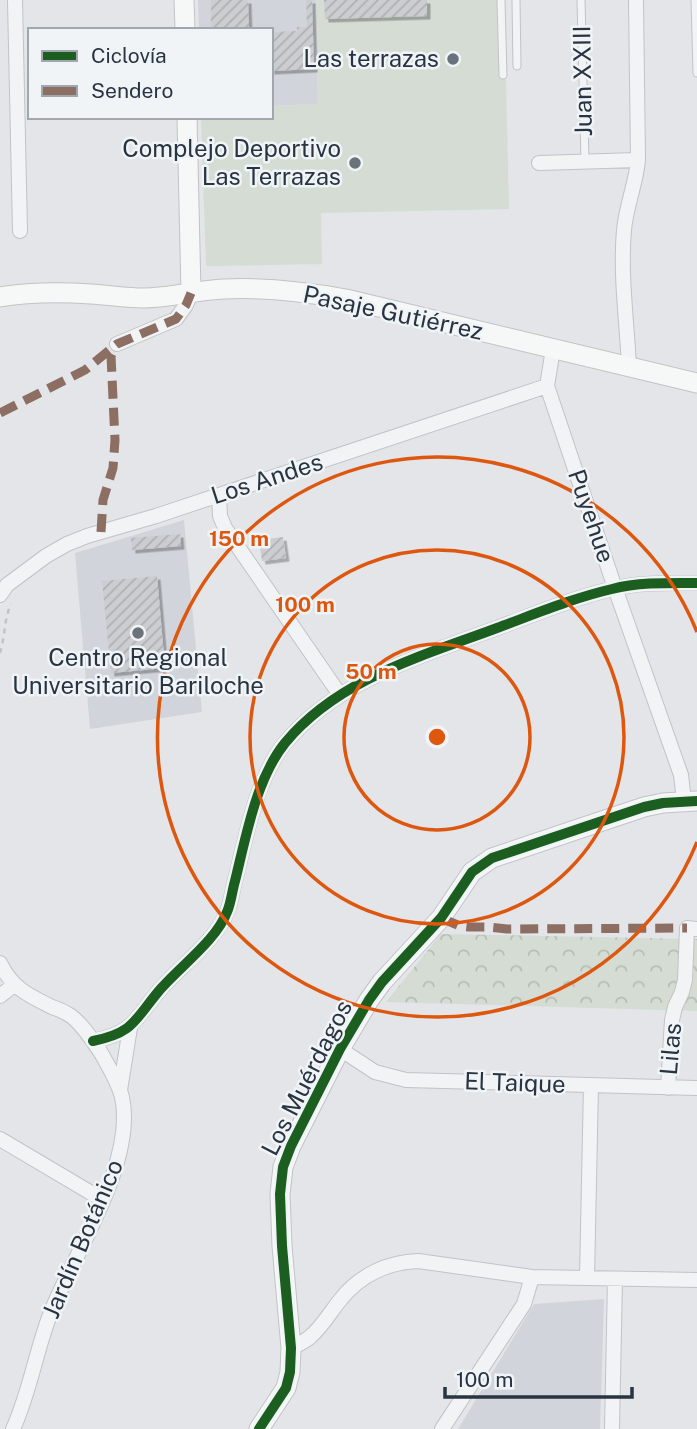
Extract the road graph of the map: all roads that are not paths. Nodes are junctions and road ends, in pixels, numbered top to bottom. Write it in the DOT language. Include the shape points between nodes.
graph roads {
  1 [pos="15,0"];
  2 [pos="184,0"];
  3 [pos="501,0"];
  4 [pos="516,0"];
  5 [pos="581,0"];
  6 [pos="636,0"];
  7 [pos="695,0"];
  8 [pos="185,28"];
  9 [pos="517,66"];
  10 [pos="697,73"];
  11 [pos="503,75"];
  12 [pos="187,119"];
  13 [pos="638,160"];
  14 [pos="585,161"];
  15 [pos="539,163"];
  16 [pos="20,231"];
  17 [pos="191,293"];
  18 [pos="0,298"];
  19 [pos="117,344"];
  20 [pos="553,349"];
  21 [pos="629,367"];
  22 [pos="697,383"];
  23 [pos="547,386"];
  24 [pos="219,495"];
  25 [pos="697,583"];
  26 [pos="615,588"];
  27 [pos="7,595"];
  28 [pos="340,695"];
  29 [pos="690,801"];
  30 [pos="692,928"];
  31 [pos="0,963"];
  32 [pos="14,985"];
  33 [pos="0,996"];
  34 [pos="130,1028"];
  35 [pos="93,1041"];
  36 [pos="340,1049"];
  37 [pos="591,1085"];
  38 [pos="668,1087"];
  39 [pos="697,1088"];
  40 [pos="120,1090"];
  41 [pos="0,1139"];
  42 [pos="103,1200"];
  43 [pos="532,1277"];
  44 [pos="587,1278"];
  45 [pos="615,1279"];
  46 [pos="697,1280"];
  47 [pos="291,1348"];
  48 [pos="13,1429"];
  49 [pos="259,1429"];
  50 [pos="442,1429"];
  51 [pos="612,1429"];
  1 -- 16 [label="street"];
  2 -- 8 [label="street"];
  3 -- 11 [label="lane"];
  4 -- 9 [label="lane"];
  5 -- 14 [label="lane, Juan XXIII"];
  6 -- 13 [label="street"];
  7 -- 10 [label="lane"];
  12 -- 17 [label="street"];
  13 -- 14 [label="street"];
  13 -- 21 [label="street" via="623,233"];
  14 -- 15 [label="street"];
  17 -- 18 [label="street, Pasaje Gutiérrez" via="159,298 53,293"];
  17 -- 19 [label="street" via="176,319"];
  17 -- 20 [label="street, Pasaje Gutiérrez" via="234,289 314,293"];
  20 -- 21 [label="street, Pasaje Gutiérrez"];
  20 -- 23 [label="street, Puyehue"];
  21 -- 22 [label="street, Pasaje Gutiérrez"];
  23 -- 24 [label="street, Los Andes"];
  23 -- 26 [label="street, Puyehue"];
  24 -- 27 [label="street, Los Andes" via="67,544 7,585"];
  24 -- 28 [label="street" via="225,528"];
  25 -- 26 [label="street"];
  26 -- 28 [label="street" via="411,660"];
  26 -- 29 [label="street, Puyehue"];
  28 -- 34 [label="street" via="284,744 266,775 227,912"];
  29 -- 36 [label="street, Los Muérdagos" via="644,807 481,864 441,918 382,982"];
  30 -- 38 [label="street, Lilas" via="685,980 672,1020"];
  31 -- 32 [label="street"];
  32 -- 33 [label="street"];
  32 -- 35 [label="street, Jardín Botánico" via="70,1015"];
  34 -- 35 [label="street"];
  34 -- 40 [label="street"];
  35 -- 40 [label="street, Jardín Botánico"];
  36 -- 37 [label="street, El Taique" via="375,1072 406,1080"];
  36 -- 47 [label="street, Los Muérdagos" via="291,1146 281,1178"];
  37 -- 38 [label="street, El Taique"];
  37 -- 44 [label="street"];
  38 -- 39 [label="street, El Taique"];
  40 -- 42 [label="street, Jardín Botánico" via="122,1142"];
  41 -- 42 [label="street"];
  42 -- 48 [label="street, Jardín Botánico" via="52,1310"];
  43 -- 44 [label="street"];
  43 -- 47 [label="street" via="418,1261 388,1265 351,1289 308,1339"];
  43 -- 50 [label="street" via="524,1304"];
  44 -- 45 [label="street"];
  45 -- 46 [label="street"];
  45 -- 51 [label="street"];
  47 -- 49 [label="street, Los Muérdagos" via="286,1388"];
}
